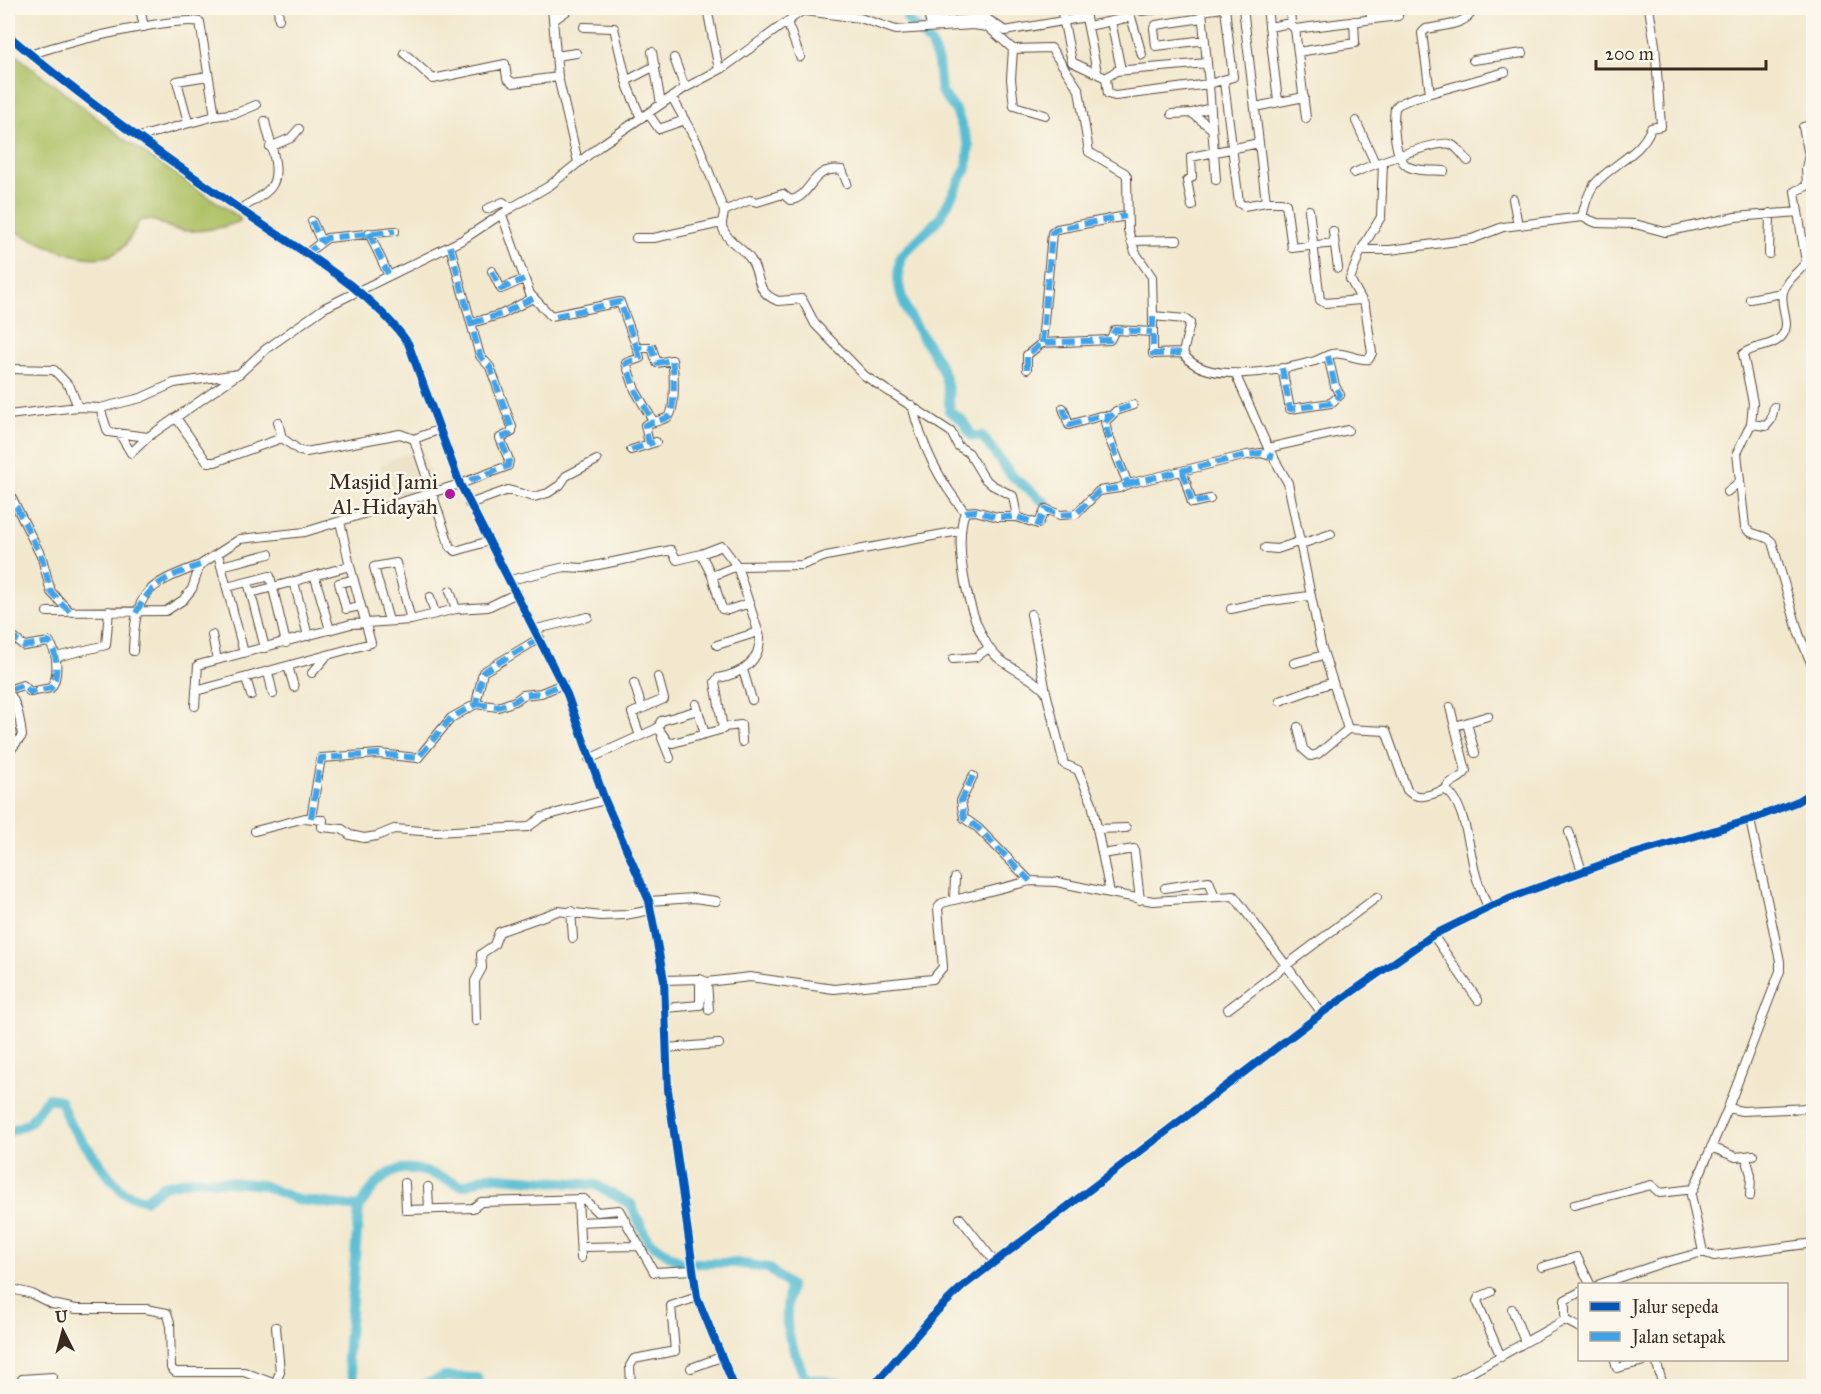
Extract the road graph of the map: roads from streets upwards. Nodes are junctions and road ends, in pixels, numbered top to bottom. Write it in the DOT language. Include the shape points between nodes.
graph roads {
  1 [pos="141,8"];
  2 [pos="278,8"];
  3 [pos="552,8"];
  4 [pos="571,8"];
  5 [pos="707,8"];
  6 [pos="927,8"];
  7 [pos="1061,8"];
  8 [pos="1084,8"];
  9 [pos="1138,8"];
  10 [pos="1166,8"];
  11 [pos="1224,8"];
  12 [pos="1244,8"];
  13 [pos="1266,8"];
  14 [pos="1290,8"];
  15 [pos="1369,8"];
  16 [pos="1473,8"];
  17 [pos="1478,8"];
  18 [pos="1649,8"];
  19 [pos="805,9"];
  20 [pos="1399,11"];
  21 [pos="1202,12"];
  22 [pos="1086,16"];
  23 [pos="279,19"];
  24 [pos="1372,19"];
  25 [pos="554,20"];
  26 [pos="1064,21"];
  27 [pos="1111,21"];
  28 [pos="1354,21"];
  29 [pos="787,22"];
  30 [pos="1088,26"];
  31 [pos="1292,26"];
  32 [pos="144,27"];
  33 [pos="584,27"];
  34 [pos="1269,27"];
  35 [pos="8,35"];
  36 [pos="1205,40"];
  37 [pos="1013,49"];
  38 [pos="652,52"];
  39 [pos="1298,52"];
  40 [pos="404,53"];
  41 [pos="576,53"];
  42 [pos="1248,53"];
  43 [pos="1522,53"];
  44 [pos="31,55"];
  45 [pos="1142,55"];
  46 [pos="1231,55"];
  47 [pos="556,56"];
  48 [pos="800,57"];
  49 [pos="674,58"];
  50 [pos="1492,58"];
  51 [pos="1473,60"];
  52 [pos="1207,63"];
  53 [pos="655,66"];
  54 [pos="719,70"];
  55 [pos="1121,70"];
  56 [pos="1097,72"];
  57 [pos="1506,72"];
  58 [pos="1494,75"];
  59 [pos="208,76"];
  60 [pos="558,77"];
  61 [pos="1106,78"];
  62 [pos="626,81"];
  63 [pos="1224,82"];
  64 [pos="1209,84"];
  65 [pos="686,88"];
  66 [pos="1430,93"];
  67 [pos="672,97"];
  68 [pos="1304,97"];
  69 [pos="1278,101"];
  70 [pos="661,104"];
  71 [pos="256,105"];
  72 [pos="1255,107"];
  73 [pos="1210,108"];
  74 [pos="1192,113"];
  75 [pos="1173,114"];
  76 [pos="1046,115"];
  77 [pos="215,116"];
  78 [pos="644,116"];
  79 [pos="1306,118"];
  80 [pos="685,120"];
  81 [pos="266,121"];
  82 [pos="1356,121"];
  83 [pos="188,122"];
  84 [pos="1814,124"];
  85 [pos="1211,128"];
  86 [pos="299,129"];
  87 [pos="139,137"];
  88 [pos="1259,143"];
  89 [pos="270,147"];
  90 [pos="1233,149"];
  91 [pos="1213,152"];
  92 [pos="1399,157"];
  93 [pos="1468,160"];
  94 [pos="578,162"];
  95 [pos="1379,162"];
  96 [pos="1444,171"];
  97 [pos="1354,173"];
  98 [pos="1216,180"];
  99 [pos="846,183"];
  100 [pos="1513,199"];
  101 [pos="1266,202"];
  102 [pos="1192,206"];
  103 [pos="511,208"];
  104 [pos="240,209"];
  105 [pos="487,209"];
  106 [pos="1309,210"];
  107 [pos="723,211"];
  108 [pos="1798,212"];
  109 [pos="1770,213"];
  110 [pos="502,215"];
  111 [pos="1126,216"];
  112 [pos="1582,217"];
  113 [pos="312,221"];
  114 [pos="721,223"];
  115 [pos="1518,225"];
  116 [pos="395,231"];
  117 [pos="1333,231"];
  118 [pos="369,233"];
  119 [pos="636,238"];
  120 [pos="1177,240"];
  121 [pos="321,241"];
  122 [pos="1131,242"];
  123 [pos="1334,243"];
  124 [pos="450,246"];
  125 [pos="1314,246"];
  126 [pos="1361,250"];
  127 [pos="306,254"];
  128 [pos="1769,254"];
  129 [pos="1338,268"];
  130 [pos="492,271"];
  131 [pos="388,274"];
  132 [pos="524,279"];
  133 [pos="358,291"];
  134 [pos="1782,293"];
  135 [pos="533,298"];
  136 [pos="1750,299"];
  137 [pos="1360,300"];
  138 [pos="1153,316"];
  139 [pos="472,322"];
  140 [pos="1152,332"];
  141 [pos="1042,343"];
  142 [pos="637,347"];
  143 [pos="1183,353"];
  144 [pos="1328,356"];
  145 [pos="1282,368"];
  146 [pos="8,369"];
  147 [pos="1027,369"];
  148 [pos="1235,373"];
  149 [pos="239,374"];
  150 [pos="912,405"];
  151 [pos="1132,405"];
  152 [pos="78,407"];
  153 [pos="1774,407"];
  154 [pos="100,408"];
  155 [pos="1063,408"];
  156 [pos="8,415"];
  157 [pos="1108,416"];
  158 [pos="177,419"];
  159 [pos="278,422"];
  160 [pos="654,422"];
  161 [pos="1751,424"];
  162 [pos="438,430"];
  163 [pos="1348,430"];
  164 [pos="119,433"];
  165 [pos="148,437"];
  166 [pos="282,438"];
  167 [pos="414,439"];
  168 [pos="1268,448"];
  169 [pos="631,450"];
  170 [pos="1274,457"];
  171 [pos="597,460"];
  172 [pos="1183,472"];
  173 [pos="1739,482"];
  174 [pos="460,484"];
  175 [pos="1128,484"];
  176 [pos="8,490"];
  177 [pos="432,492"];
  178 [pos="1727,492"];
  179 [pos="1210,499"];
  180 [pos="469,504"];
  181 [pos="965,512"];
  182 [pos="1017,517"];
  183 [pos="342,526"];
  184 [pos="959,531"];
  185 [pos="1331,534"];
  186 [pos="489,541"];
  187 [pos="1301,543"];
  188 [pos="1265,549"];
  189 [pos="218,554"];
  190 [pos="268,554"];
  191 [pos="701,554"];
  192 [pos="200,565"];
  193 [pos="221,566"];
  194 [pos="350,566"];
  195 [pos="737,566"];
  196 [pos="712,576"];
  197 [pos="315,577"];
  198 [pos="353,580"];
  199 [pos="510,580"];
  200 [pos="248,582"];
  201 [pos="294,582"];
  202 [pos="227,587"];
  203 [pos="273,588"];
  204 [pos="450,591"];
  205 [pos="251,593"];
  206 [pos="518,593"];
  207 [pos="1310,596"];
  208 [pos="430,597"];
  209 [pos="750,603"];
  210 [pos="360,606"];
  211 [pos="456,609"];
  212 [pos="1231,609"];
  213 [pos="47,612"];
  214 [pos="70,612"];
  215 [pos="109,612"];
  216 [pos="136,613"];
  217 [pos="435,614"];
  218 [pos="1030,614"];
  219 [pos="588,617"];
  220 [pos="411,620"];
  221 [pos="364,621"];
  222 [pos="389,621"];
  223 [pos="330,630"];
  224 [pos="536,630"];
  225 [pos="758,632"];
  226 [pos="212,635"];
  227 [pos="308,636"];
  228 [pos="8,638"];
  229 [pos="540,638"];
  230 [pos="286,643"];
  231 [pos="717,645"];
  232 [pos="265,648"];
  233 [pos="989,648"];
  234 [pos="133,651"];
  235 [pos="244,653"];
  236 [pos="1324,654"];
  237 [pos="56,657"];
  238 [pos="326,657"];
  239 [pos="953,659"];
  240 [pos="217,660"];
  241 [pos="309,661"];
  242 [pos="1294,663"];
  243 [pos="288,666"];
  244 [pos="742,670"];
  245 [pos="1814,670"];
  246 [pos="268,672"];
  247 [pos="658,677"];
  248 [pos="246,678"];
  249 [pos="1333,682"];
  250 [pos="634,683"];
  251 [pos="563,684"];
  252 [pos="294,687"];
  253 [pos="8,691"];
  254 [pos="196,691"];
  255 [pos="1046,692"];
  256 [pos="273,694"];
  257 [pos="251,695"];
  258 [pos="752,700"];
  259 [pos="1280,700"];
  260 [pos="476,704"];
  261 [pos="195,706"];
  262 [pos="1450,706"];
  263 [pos="642,708"];
  264 [pos="1488,716"];
  265 [pos="1467,723"];
  266 [pos="1455,726"];
  267 [pos="724,727"];
  268 [pos="658,728"];
  269 [pos="1298,728"];
  270 [pos="1348,729"];
  271 [pos="705,734"];
  272 [pos="640,736"];
  273 [pos="742,742"];
  274 [pos="8,753"];
  275 [pos="1475,753"];
  276 [pos="670,758"];
  277 [pos="588,759"];
  278 [pos="973,776"];
  279 [pos="1445,790"];
  280 [pos="1814,791"];
  281 [pos="605,800"];
  282 [pos="311,818"];
  283 [pos="1750,820"];
  284 [pos="1126,828"];
  285 [pos="1097,829"];
  286 [pos="255,831"];
  287 [pos="1569,832"];
  288 [pos="1102,854"];
  289 [pos="1582,871"];
  290 [pos="955,878"];
  291 [pos="1030,881"];
  292 [pos="1165,888"];
  293 [pos="1110,893"];
  294 [pos="1215,897"];
  295 [pos="1377,897"];
  296 [pos="954,899"];
  297 [pos="1140,900"];
  298 [pos="649,901"];
  299 [pos="716,901"];
  300 [pos="1488,908"];
  301 [pos="651,910"];
  302 [pos="572,911"];
  303 [pos="1433,935"];
  304 [pos="573,938"];
  305 [pos="1287,966"];
  306 [pos="664,980"];
  307 [pos="704,980"];
  308 [pos="1478,1000"];
  309 [pos="665,1008"];
  310 [pos="1228,1009"];
  311 [pos="709,1010"];
  312 [pos="1322,1013"];
  313 [pos="476,1020"];
  314 [pos="719,1044"];
  315 [pos="666,1048"];
  316 [pos="1728,1108"];
  317 [pos="1812,1127"];
  318 [pos="1814,1143"];
  319 [pos="1711,1147"];
  320 [pos="405,1183"];
  321 [pos="428,1187"];
  322 [pos="1692,1189"];
  323 [pos="1750,1196"];
  324 [pos="578,1199"];
  325 [pos="1574,1205"];
  326 [pos="429,1209"];
  327 [pos="960,1218"];
  328 [pos="625,1220"];
  329 [pos="579,1221"];
  330 [pos="1814,1243"];
  331 [pos="639,1246"];
  332 [pos="581,1247"];
  333 [pos="1702,1252"];
  334 [pos="581,1258"];
  335 [pos="994,1261"];
  336 [pos="1542,1267"];
  337 [pos="693,1268"];
  338 [pos="1625,1281"];
  339 [pos="1589,1283"];
  340 [pos="1608,1283"];
  341 [pos="8,1288"];
  342 [pos="1491,1292"];
  343 [pos="1578,1293"];
  344 [pos="698,1297"];
  345 [pos="1512,1309"];
  346 [pos="1565,1320"];
  347 [pos="276,1327"];
  348 [pos="1578,1327"];
  349 [pos="1525,1342"];
  350 [pos="721,1357"];
  351 [pos="1501,1357"];
  352 [pos="1615,1361"];
  353 [pos="1641,1361"];
  354 [pos="1657,1361"];
  355 [pos="691,1368"];
  356 [pos="53,1377"];
  357 [pos="275,1385"];
  358 [pos="19,1386"];
  359 [pos="631,1386"];
  360 [pos="734,1386"];
  361 [pos="873,1386"];
  362 [pos="1448,1386"];
  363 [pos="1663,1386"];
  1 -- 32 [label="street"];
  2 -- 23 [label="street"];
  3 -- 25 [label="street"];
  4 -- 25 [label="street"];
  5 -- 54 [label="street"];
  6 -- 26 [label="street" via="930,22 986,18 1005,31"];
  7 -- 26 [label="street"];
  8 -- 22 [label="street"];
  9 -- 10 [label="street"];
  11 -- 21 [label="street"];
  11 -- 46 [label="street"];
  12 -- 42 [label="street"];
  13 -- 34 [label="street"];
  14 -- 31 [label="street"];
  15 -- 24 [label="street"];
  16 -- 17 [label="street"];
  16 -- 66 [label="street" via="1465,20 1423,31"];
  18 -- 112 [label="street" via="1661,126 1651,128 1644,141 1597,182 1587,196"];
  19 -- 29 [label="street"];
  19 -- 37 [label="street" via="860,18 896,30 988,27"];
  20 -- 24 [label="street"];
  21 -- 36 [label="street"];
  21 -- 36 [label="street" via="1156,25 1155,44"];
  22 -- 26 [label="street"];
  22 -- 30 [label="street"];
  24 -- 28 [label="street"];
  25 -- 47 [label="street"];
  26 -- 56 [label="street" via="1072,62"];
  27 -- 30 [label="street"];
  27 -- 45 [label="street" via="1133,18"];
  27 -- 55 [label="street"];
  28 -- 31 [label="street"];
  28 -- 39 [label="street" via="1355,43"];
  29 -- 48 [label="street"];
  29 -- 54 [label="street"];
  30 -- 56 [label="street"];
  31 -- 34 [label="street"];
  31 -- 39 [label="street"];
  32 -- 44 [label="street" via="51,46"];
  32 -- 59 [label="street" via="200,22"];
  33 -- 62 [label="street" via="614,27"];
  34 -- 69 [label="street"];
  35 -- 44 [label="street"];
  36 -- 52 [label="street"];
  37 -- 76 [label="street" via="1014,106"];
  37 -- 111 [label="street" via="1051,48 1070,76 1082,101 1089,152 1127,177"];
  38 -- 53 [label="street"];
  39 -- 68 [label="street"];
  40 -- 60 [label="street" via="432,79 505,64 507,78 513,84"];
  41 -- 47 [label="street"];
  42 -- 46 [label="street"];
  42 -- 72 [label="street"];
  43 -- 50 [label="street"];
  44 -- 87 [label="street"];
  46 -- 63 [label="street" via="1233,77"];
  47 -- 60 [label="street"];
  49 -- 65 [label="street"];
  50 -- 51 [label="street"];
  50 -- 58 [label="street"];
  52 -- 55 [label="street"];
  52 -- 64 [label="street"];
  53 -- 62 [label="street"];
  53 -- 70 [label="street"];
  54 -- 65 [label="street"];
  55 -- 61 [label="street"];
  56 -- 61 [label="street"];
  57 -- 58 [label="street"];
  58 -- 66 [label="street"];
  59 -- 77 [label="street"];
  59 -- 83 [label="street" via="177,81"];
  60 -- 94 [label="street"];
  61 -- 64 [label="street" via="1108,94 1114,96"];
  62 -- 78 [label="street"];
  63 -- 64 [label="street"];
  63 -- 90 [label="street"];
  64 -- 73 [label="street"];
  65 -- 67 [label="street"];
  66 -- 92 [label="street" via="1395,108"];
  67 -- 70 [label="street"];
  67 -- 80 [label="street"];
  68 -- 69 [label="street"];
  68 -- 79 [label="street"];
  69 -- 72 [label="street"];
  70 -- 78 [label="street"];
  71 -- 77 [label="street"];
  72 -- 88 [label="street"];
  73 -- 74 [label="street"];
  73 -- 85 [label="street"];
  74 -- 75 [label="street"];
  74 -- 85 [label="street"];
  77 -- 83 [label="street"];
  78 -- 80 [label="street" via="659,129"];
  78 -- 94 [label="street"];
  80 -- 107 [label="street"];
  81 -- 89 [label="street"];
  82 -- 95 [label="street"];
  83 -- 87 [label="street"];
  84 -- 108 [label="street" via="1803,127 1809,159 1807,186 1795,191"];
  85 -- 91 [label="street"];
  86 -- 89 [label="street" via="291,138"];
  87 -- 104 [label="street"];
  88 -- 90 [label="street"];
  88 -- 101 [label="street"];
  89 -- 104 [label="street" via="274,183"];
  90 -- 91 [label="street"];
  90 -- 101 [label="street" via="1239,203 1244,206"];
  91 -- 98 [label="street"];
  91 -- 102 [label="street" via="1191,158 1192,177 1187,181"];
  92 -- 93 [label="street" via="1446,144"];
  92 -- 95 [label="street"];
  92 -- 96 [label="street" via="1408,167"];
  94 -- 103 [label="street" via="549,186"];
  95 -- 97 [label="street"];
  95 -- 126 [label="street" via="1381,217"];
  99 -- 107 [label="street" via="842,170 829,171 814,177 804,195 796,199 790,200 783,194 757,202 750,200"];
  100 -- 115 [label="street"];
  101 -- 125 [label="street" via="1286,204 1292,248"];
  103 -- 105 [label="street" via="503,202"];
  103 -- 110 [label="street"];
  104 -- 127 [label="street"];
  106 -- 125 [label="street"];
  107 -- 114 [label="street"];
  108 -- 109 [label="street"];
  108 -- 134 [label="street" via="1806,262"];
  109 -- 112 [label="street" via="1665,232 1635,224 1597,223"];
  109 -- 128 [label="street"];
  110 -- 124 [label="street"];
  110 -- 132 [label="street"];
  111 -- 122 [label="street"];
  111 -- 141 [label="street" via="1052,233"];
  112 -- 115 [label="street"];
  113 -- 121 [label="street"];
  114 -- 119 [label="street" via="654,238"];
  114 -- 150 [label="street" via="730,241 751,259 758,284 767,294 778,301 802,299 814,324 859,370"];
  115 -- 126 [label="street" via="1472,239"];
  116 -- 118 [label="street"];
  117 -- 123 [label="street"];
  118 -- 121 [label="street"];
  118 -- 131 [label="street"];
  120 -- 122 [label="street"];
  121 -- 127 [label="street"];
  122 -- 138 [label="street" via="1152,277"];
  123 -- 125 [label="street"];
  123 -- 129 [label="street"];
  124 -- 131 [label="street"];
  124 -- 139 [label="street"];
  125 -- 137 [label="street" via="1320,300"];
  126 -- 144 [label="street" via="1350,279 1365,306 1372,357 1364,360 1335,353"];
  127 -- 133 [label="street"];
  130 -- 132 [label="street" via="501,289"];
  131 -- 133 [label="street"];
  132 -- 135 [label="street"];
  133 -- 149 [label="street" via="294,328"];
  133 -- 162 [label="street" via="408,344"];
  134 -- 136 [label="street"];
  134 -- 161 [label="street" via="1786,325 1783,335 1742,356 1753,403"];
  135 -- 139 [label="street" via="502,314"];
  135 -- 142 [label="street" via="556,316 620,302"];
  138 -- 140 [label="street"];
  138 -- 143 [label="street" via="1185,319 1190,323"];
  139 -- 174 [label="street" via="480,356 490,366 512,432 501,438 508,466"];
  140 -- 141 [label="street" via="1115,330 1110,340"];
  140 -- 143 [label="street" via="1153,354"];
  141 -- 147 [label="street" via="1027,355"];
  142 -- 160 [label="street" via="640,358 627,363 635,390"];
  142 -- 160 [label="street" via="652,348 657,363 670,359 673,362 671,413"];
  143 -- 148 [label="street" via="1186,359 1207,369"];
  144 -- 145 [label="street"];
  144 -- 145 [label="street" via="1340,395 1332,402 1290,409"];
  145 -- 148 [label="street"];
  146 -- 152 [label="street" via="54,370 70,387"];
  148 -- 168 [label="street"];
  149 -- 154 [label="street" via="174,383 141,398"];
  149 -- 158 [label="street"];
  150 -- 181 [label="street" via="927,454"];
  150 -- 182 [label="street" via="951,432 992,486 1013,496"];
  151 -- 157 [label="street"];
  152 -- 154 [label="street"];
  152 -- 156 [label="street"];
  153 -- 161 [label="street" via="1766,426"];
  154 -- 164 [label="street" via="105,430"];
  155 -- 157 [label="street" via="1070,425"];
  157 -- 175 [label="street" via="1105,428"];
  158 -- 165 [label="street"];
  158 -- 166 [label="street" via="207,462"];
  159 -- 166 [label="street"];
  160 -- 169 [label="street" via="644,426 652,443"];
  161 -- 173 [label="street" via="1737,453"];
  162 -- 167 [label="street"];
  162 -- 174 [label="street"];
  163 -- 168 [label="street"];
  164 -- 165 [label="street"];
  164 -- 165 [label="street" via="132,453"];
  166 -- 167 [label="street" via="306,452 400,434"];
  167 -- 177 [label="street"];
  168 -- 170 [label="street"];
  170 -- 172 [label="street" via="1261,453 1247,455"];
  170 -- 187 [label="street" via="1288,483"];
  171 -- 180 [label="street" via="566,476 548,493 534,497 508,490"];
  172 -- 175 [label="street"];
  172 -- 179 [label="street" via="1192,503"];
  173 -- 178 [label="street"];
  173 -- 245 [label="street" via="1745,527 1772,542 1799,634"];
  174 -- 177 [label="street"];
  174 -- 180 [label="street"];
  175 -- 182 [label="street" via="1100,491 1076,514 1060,515 1046,509 1038,524"];
  176 -- 214 [label="street" via="42,558 51,592"];
  177 -- 186 [label="street" via="453,550"];
  177 -- 189 [label="street" via="305,532 240,539"];
  180 -- 186 [label="street"];
  181 -- 182 [label="street"];
  181 -- 184 [label="street"];
  183 -- 194 [label="street"];
  184 -- 195 [label="street" via="826,556 802,565"];
  184 -- 233 [label="street" via="971,613"];
  185 -- 187 [label="street"];
  186 -- 199 [label="street"];
  187 -- 188 [label="street"];
  187 -- 207 [label="street"];
  189 -- 192 [label="street"];
  189 -- 193 [label="street"];
  190 -- 193 [label="street"];
  191 -- 195 [label="street" via="722,546"];
  191 -- 196 [label="street"];
  191 -- 199 [label="street" via="680,560 671,550"];
  192 -- 216 [label="street" via="153,586"];
  192 -- 216 [label="street" via="192,589 183,600 166,611"];
  193 -- 202 [label="street"];
  194 -- 197 [label="street"];
  194 -- 198 [label="street"];
  195 -- 196 [label="street"];
  195 -- 209 [label="street"];
  196 -- 209 [label="street" via="722,609"];
  197 -- 201 [label="street"];
  197 -- 223 [label="street"];
  198 -- 210 [label="street"];
  198 -- 210 [label="street" via="339,583 346,609"];
  199 -- 206 [label="street"];
  200 -- 202 [label="street"];
  200 -- 203 [label="street" via="270,576"];
  200 -- 205 [label="street"];
  201 -- 203 [label="street"];
  201 -- 227 [label="street"];
  202 -- 235 [label="street"];
  203 -- 205 [label="street"];
  203 -- 230 [label="street"];
  204 -- 211 [label="street"];
  205 -- 232 [label="street"];
  206 -- 211 [label="street" via="488,607"];
  206 -- 224 [label="street"];
  207 -- 212 [label="street"];
  207 -- 236 [label="street"];
  208 -- 217 [label="street"];
  209 -- 225 [label="street"];
  210 -- 221 [label="street"];
  211 -- 217 [label="street"];
  213 -- 214 [label="street"];
  214 -- 215 [label="street"];
  215 -- 216 [label="street"];
  215 -- 237 [label="street" via="106,645"];
  216 -- 234 [label="street"];
  217 -- 220 [label="street"];
  218 -- 255 [label="street"];
  219 -- 224 [label="street"];
  220 -- 222 [label="street"];
  220 -- 222 [label="street" via="396,563 374,567"];
  221 -- 222 [label="street"];
  221 -- 223 [label="street"];
  221 -- 238 [label="street" via="371,643"];
  223 -- 227 [label="street"];
  224 -- 229 [label="street"];
  225 -- 231 [label="street"];
  225 -- 244 [label="street" via="757,653"];
  226 -- 240 [label="street"];
  227 -- 230 [label="street"];
  228 -- 237 [label="street" via="24,646 49,642"];
  229 -- 251 [label="street"];
  229 -- 260 [label="street" via="483,672"];
  230 -- 232 [label="street"];
  232 -- 235 [label="street"];
  233 -- 239 [label="street" via="976,657"];
  233 -- 255 [label="street"];
  235 -- 240 [label="street"];
  236 -- 242 [label="street"];
  236 -- 249 [label="street"];
  237 -- 253 [label="street" via="51,688 30,692 23,686"];
  238 -- 241 [label="street"];
  238 -- 241 [label="street" via="313,676"];
  240 -- 254 [label="street" via="198,665"];
  241 -- 243 [label="street"];
  243 -- 246 [label="street"];
  243 -- 252 [label="street"];
  244 -- 258 [label="street"];
  244 -- 267 [label="street" via="716,682"];
  246 -- 248 [label="street"];
  246 -- 256 [label="street"];
  247 -- 263 [label="street" via="664,699"];
  248 -- 254 [label="street"];
  248 -- 257 [label="street"];
  249 -- 259 [label="street"];
  249 -- 270 [label="street"];
  250 -- 263 [label="street"];
  251 -- 260 [label="street" via="498,707"];
  251 -- 277 [label="street"];
  253 -- 274 [label="street" via="17,707 22,736"];
  254 -- 261 [label="street"];
  255 -- 285 [label="street" via="1059,753 1065,765 1079,771"];
  260 -- 282 [label="street" via="451,718 418,758 379,754 321,758"];
  262 -- 266 [label="street"];
  263 -- 272 [label="street" via="632,713"];
  264 -- 265 [label="street"];
  265 -- 266 [label="street"];
  265 -- 275 [label="street"];
  266 -- 279 [label="street" via="1466,771"];
  267 -- 271 [label="street"];
  267 -- 273 [label="street" via="740,724"];
  268 -- 271 [label="street" via="673,743"];
  268 -- 271 [label="street" via="661,722 697,707"];
  268 -- 272 [label="street"];
  268 -- 276 [label="street"];
  269 -- 270 [label="street" via="1303,749 1311,756"];
  270 -- 279 [label="street" via="1386,731 1412,795 1421,797"];
  272 -- 277 [label="street"];
  277 -- 281 [label="street"];
  278 -- 291 [label="street" via="961,801 964,818"];
  279 -- 300 [label="street" via="1460,812"];
  280 -- 283 [label="street"];
  281 -- 282 [label="street" via="542,816 528,827 436,832 394,828 364,838 350,836 342,829 322,827 323,820"];
  281 -- 298 [label="street"];
  282 -- 286 [label="street"];
  283 -- 289 [label="street"];
  283 -- 316 [label="street" via="1780,971"];
  284 -- 285 [label="street"];
  285 -- 288 [label="street"];
  287 -- 289 [label="street"];
  288 -- 293 [label="street"];
  288 -- 297 [label="street" via="1134,849"];
  289 -- 300 [label="street"];
  290 -- 296 [label="street"];
  291 -- 293 [label="street" via="1057,882"];
  291 -- 296 [label="street"];
  292 -- 294 [label="street" via="1209,881"];
  293 -- 297 [label="street"];
  294 -- 297 [label="street"];
  294 -- 305 [label="street" via="1238,898"];
  295 -- 305 [label="street"];
  296 -- 307 [label="street" via="938,908 944,959 942,971 933,979 834,989 769,978"];
  298 -- 299 [label="street"];
  298 -- 301 [label="street"];
  300 -- 303 [label="street"];
  301 -- 302 [label="street" via="601,916"];
  301 -- 306 [label="street"];
  302 -- 304 [label="street"];
  302 -- 313 [label="street" via="558,911 498,933 494,945 481,954 482,968 475,981"];
  303 -- 308 [label="street"];
  303 -- 312 [label="street"];
  305 -- 310 [label="street"];
  305 -- 312 [label="street"];
  306 -- 307 [label="street"];
  306 -- 309 [label="street"];
  307 -- 309 [label="street" via="700,1005"];
  307 -- 311 [label="street"];
  309 -- 315 [label="street"];
  312 -- 335 [label="street"];
  314 -- 315 [label="street"];
  315 -- 337 [label="street" via="668,1090"];
  316 -- 317 [label="street" via="1809,1108"];
  316 -- 319 [label="street"];
  317 -- 318 [label="street"];
  319 -- 322 [label="street"];
  319 -- 323 [label="street" via="1732,1155 1750,1156"];
  320 -- 326 [label="street" via="406,1210"];
  321 -- 326 [label="street"];
  322 -- 325 [label="street" via="1659,1193 1651,1185"];
  322 -- 333 [label="street" via="1690,1200"];
  324 -- 326 [label="street" via="481,1202 473,1208"];
  324 -- 328 [label="street" via="584,1199 597,1212 619,1210"];
  324 -- 329 [label="street"];
  327 -- 335 [label="street"];
  328 -- 329 [label="street"];
  328 -- 331 [label="street"];
  329 -- 332 [label="street"];
  330 -- 333 [label="street" via="1714,1256"];
  331 -- 332 [label="street"];
  331 -- 337 [label="street" via="654,1272"];
  332 -- 334 [label="street"];
  333 -- 338 [label="street"];
  335 -- 361 [label="street" via="945,1302"];
  336 -- 339 [label="street" via="1576,1257"];
  337 -- 344 [label="street"];
  338 -- 340 [label="street"];
  341 -- 357 [label="street" via="76,1309 162,1311 170,1322 172,1371 244,1372"];
  342 -- 351 [label="street" via="1477,1300"];
  343 -- 346 [label="street" via="1565,1300"];
  344 -- 350 [label="street"];
  344 -- 359 [label="street" via="671,1306 675,1351 634,1359 630,1366"];
  345 -- 349 [label="street"];
  346 -- 348 [label="street"];
  346 -- 349 [label="street"];
  347 -- 357 [label="street" via="280,1372"];
  349 -- 351 [label="street"];
  350 -- 355 [label="street"];
  350 -- 360 [label="street"];
  351 -- 362 [label="street"];
  352 -- 353 [label="street" via="1617,1368"];
  354 -- 363 [label="street"];
  356 -- 358 [label="street" via="22,1379"];
}
